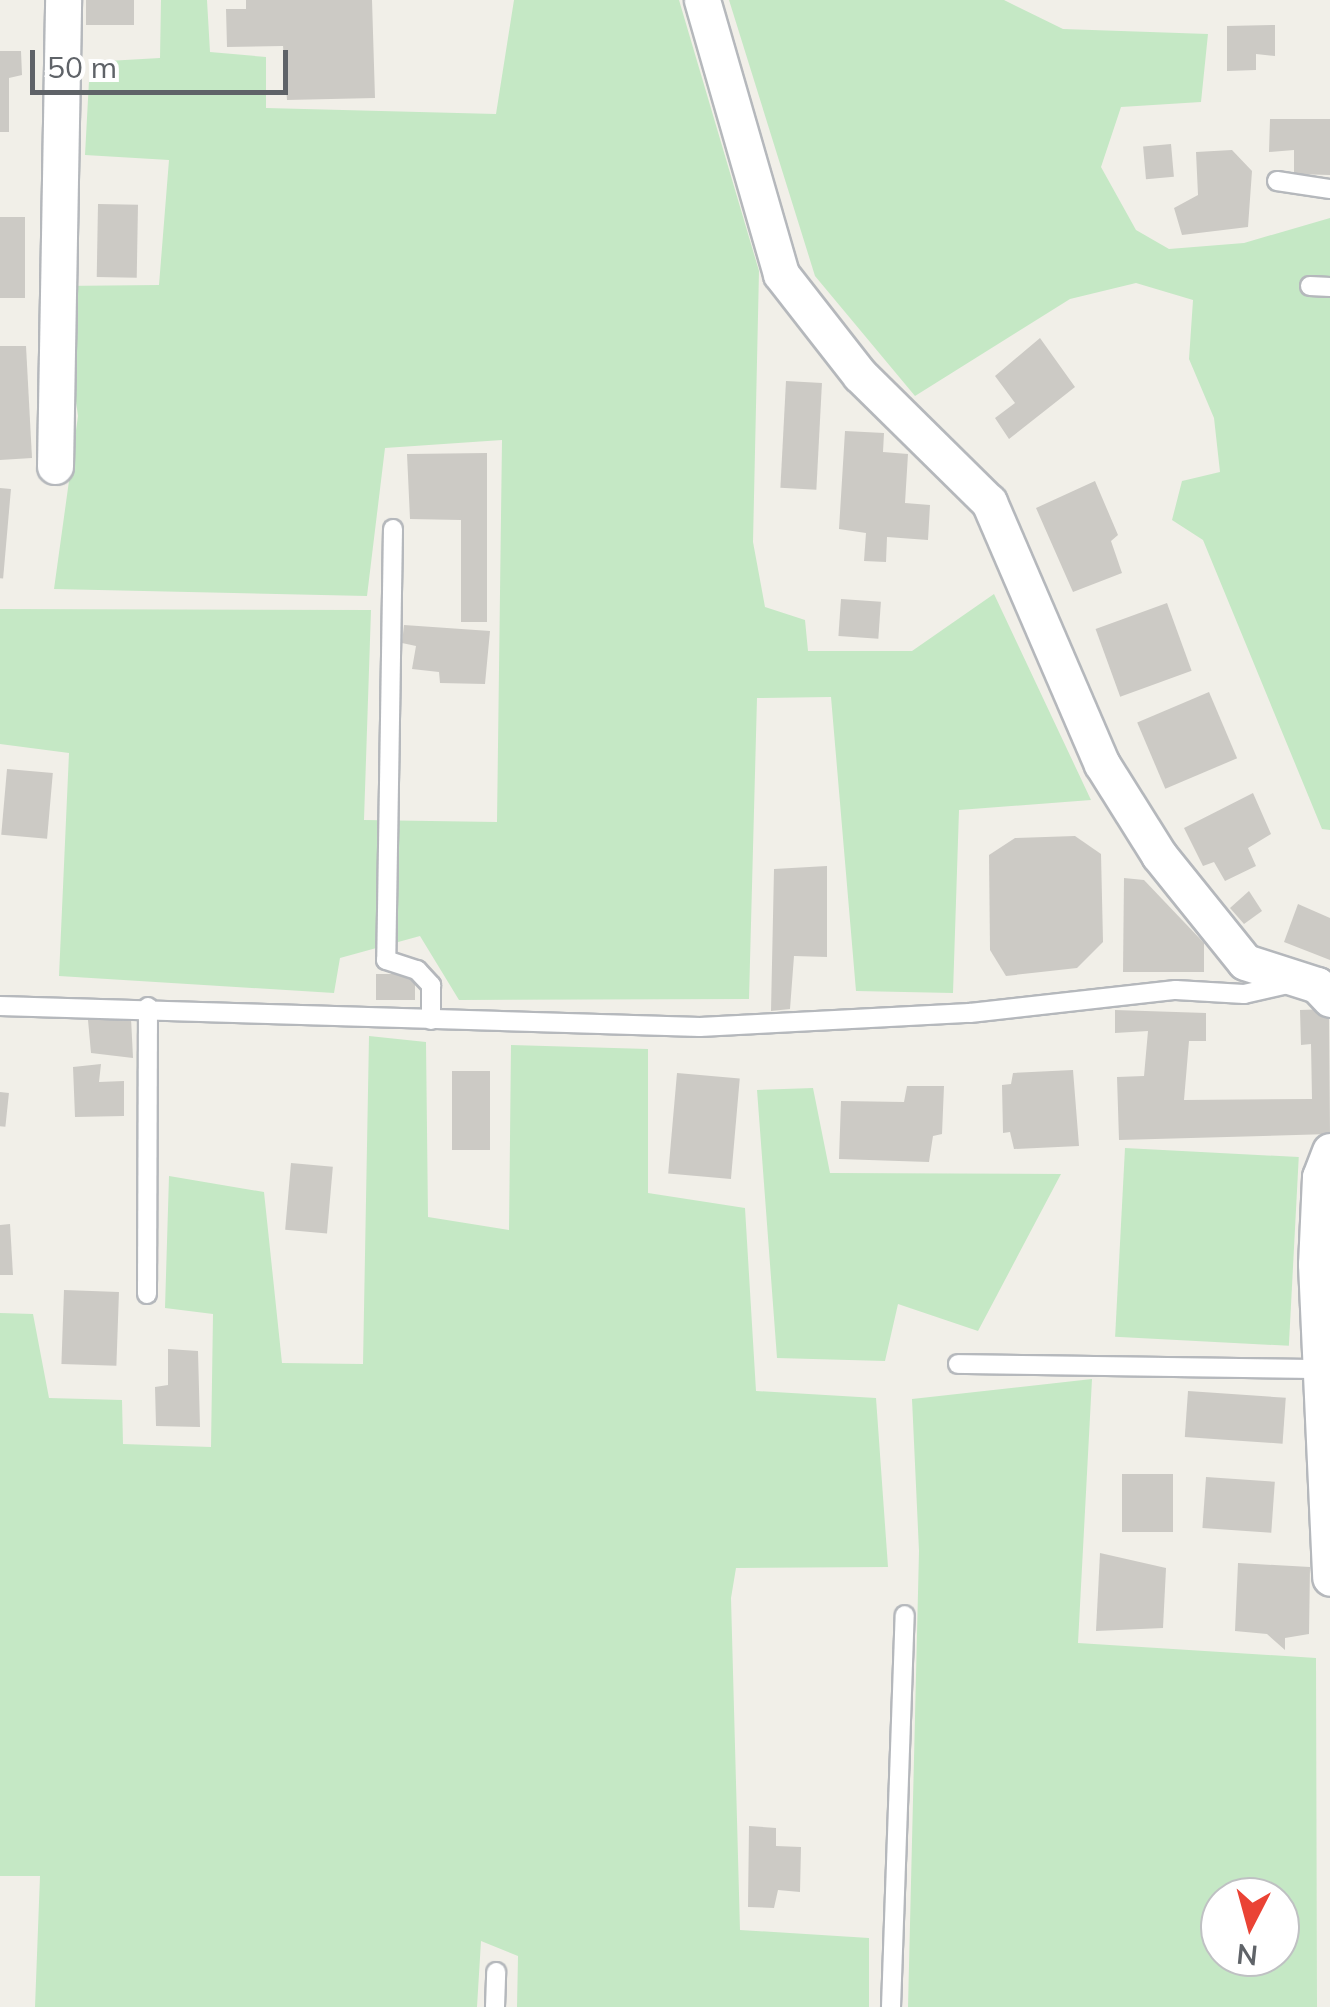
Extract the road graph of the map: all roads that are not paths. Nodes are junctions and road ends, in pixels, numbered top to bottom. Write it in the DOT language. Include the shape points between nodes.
graph roads {
  1 [pos="64,0"];
  2 [pos="702,0"];
  3 [pos="1277,181"];
  4 [pos="1330,189"];
  5 [pos="1310,286"];
  6 [pos="1330,287"];
  7 [pos="55,466"];
  8 [pos="393,529"];
  9 [pos="1317,990"];
  10 [pos="0,1006"];
  11 [pos="148,1007"];
  12 [pos="430,1020"];
  13 [pos="1330,1151"];
  14 [pos="147,1294"];
  15 [pos="958,1364"];
  16 [pos="1321,1368"];
  17 [pos="1330,1578"];
  18 [pos="905,1615"];
  19 [pos="496,1972"];
  20 [pos="495,2007"];
  21 [pos="890,2007"];
  1 -- 7 [label="street"];
  2 -- 9 [label="street" via="781,274 860,375 989,502 1102,764 1159,856 1245,962"];
  3 -- 4 [label="lane"];
  5 -- 6 [label="lane"];
  8 -- 12 [label="lane" via="386,960 417,970 431,985"];
  9 -- 12 [label="lane" via="1176,990 970,1013 700,1027"];
  10 -- 11 [label="lane"];
  11 -- 12 [label="lane"];
  11 -- 14 [label="lane"];
  13 -- 16 [label="street" via="1320,1177 1316,1264"];
  15 -- 16 [label="lane"];
  16 -- 17 [label="street"];
  18 -- 21 [label="lane"];
  19 -- 20 [label="lane"];
}
